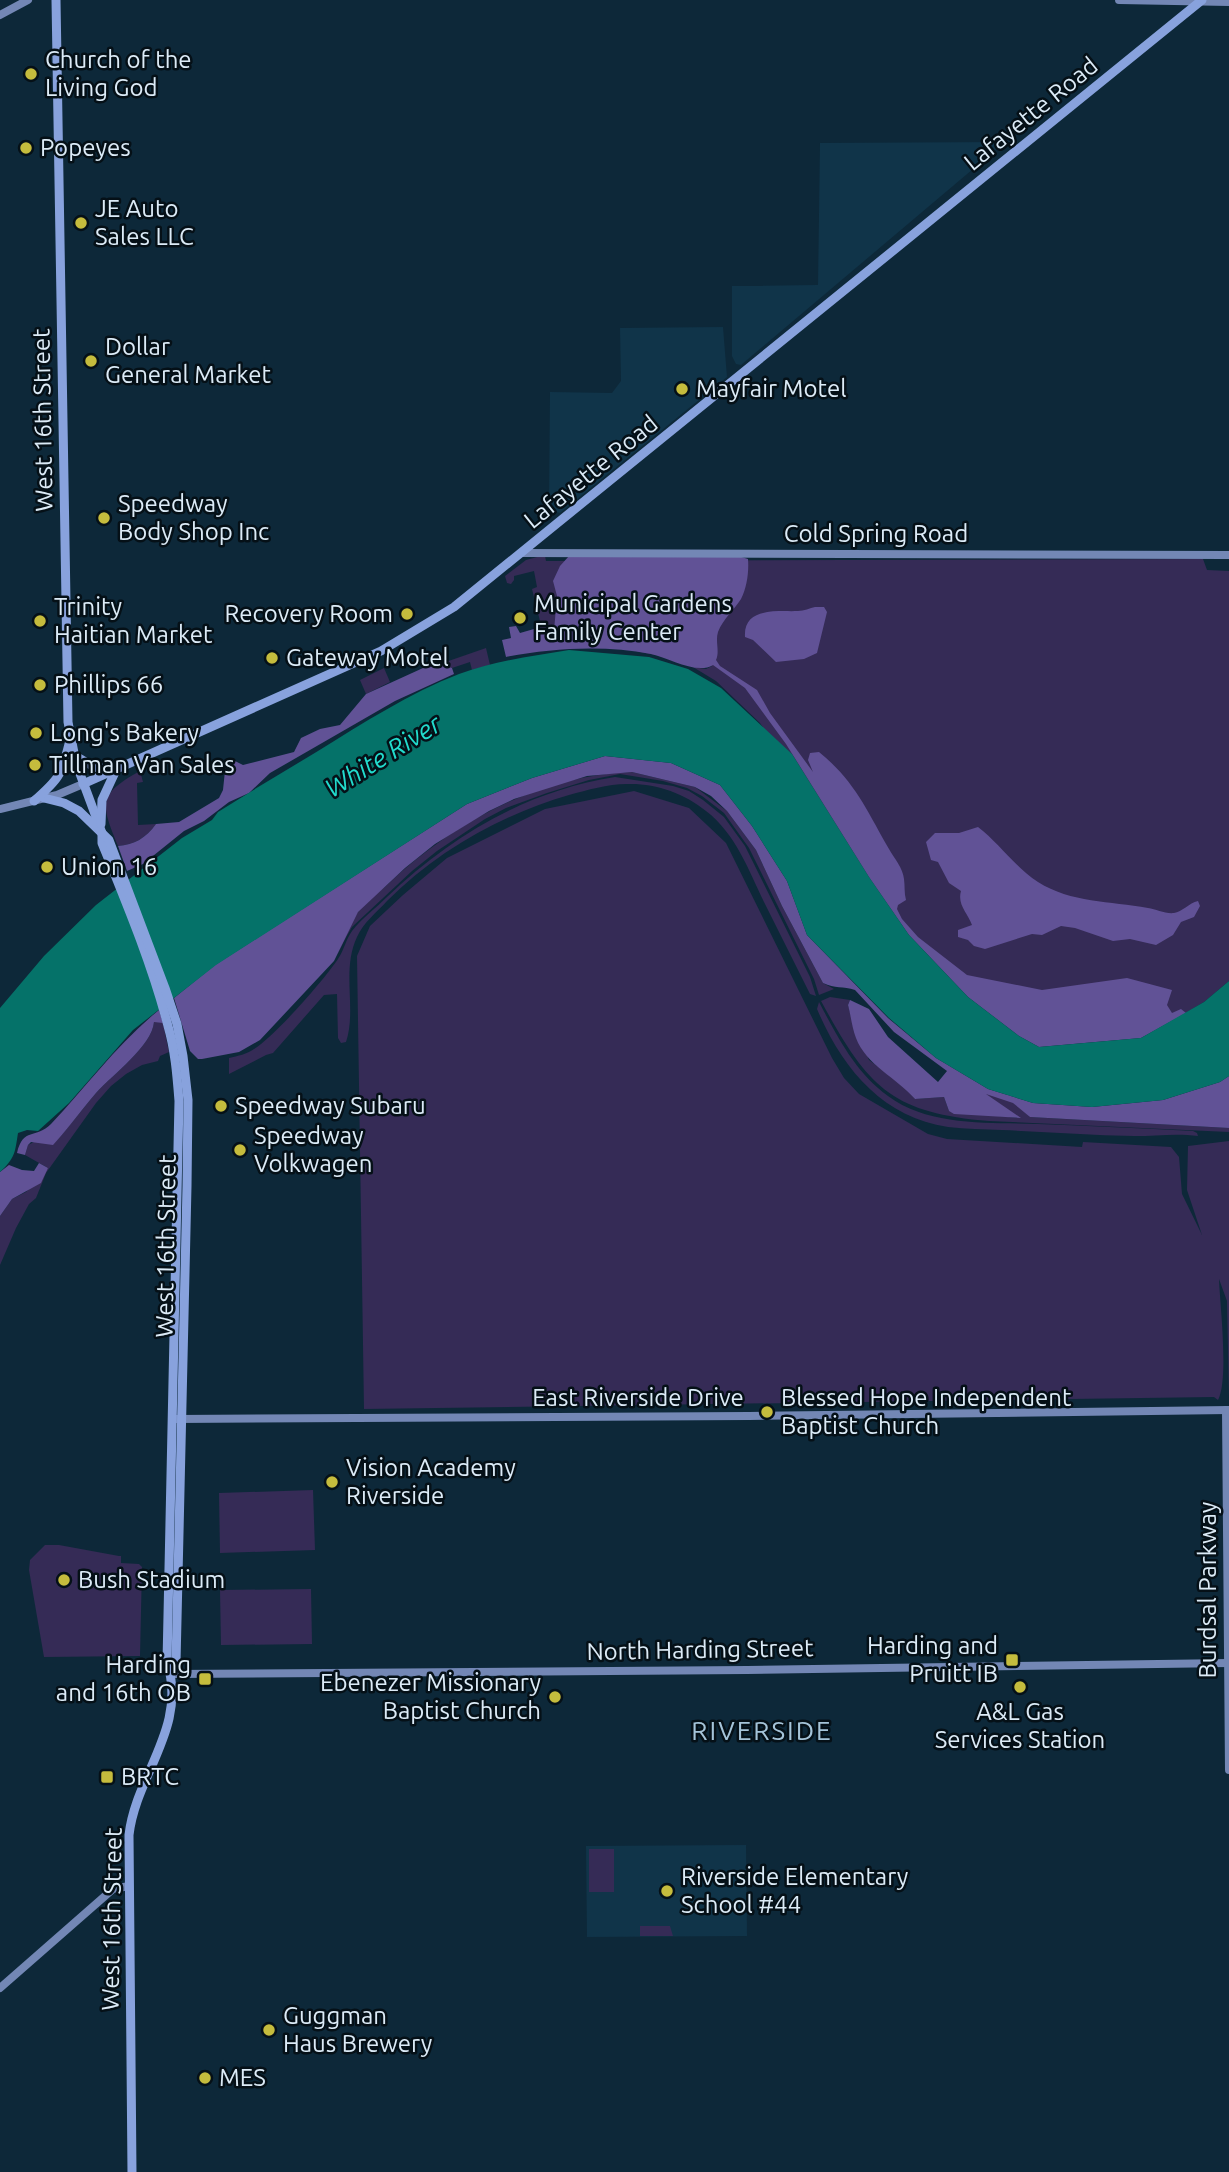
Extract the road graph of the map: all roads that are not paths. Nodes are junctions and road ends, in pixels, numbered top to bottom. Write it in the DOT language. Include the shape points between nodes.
graph roads {
  1 [pos="28,0"];
  2 [pos="56,0"];
  3 [pos="1119,0"];
  4 [pos="1201,1"];
  5 [pos="1229,2"];
  6 [pos="0,15"];
  7 [pos="522,553"];
  8 [pos="1229,555"];
  9 [pos="70,739"];
  10 [pos="74,755"];
  11 [pos="116,771"];
  12 [pos="83,784"];
  13 [pos="39,799"];
  14 [pos="0,808"];
  15 [pos="102,833"];
  16 [pos="1227,1410"];
  17 [pos="177,1419"];
  18 [pos="1229,1663"];
  19 [pos="171,1674"];
  20 [pos="1229,1770"];
  21 [pos="128,1886"];
  22 [pos="0,1988"];
  23 [pos="132,2172"];
  1 -- 6 [label="street"];
  2 -- 9 [label="main road, West 16th Street"];
  3 -- 4 [label="street"];
  4 -- 5 [label="street"];
  4 -- 7 [label="main road, Lafayette Road"];
  7 -- 8 [label="street, Cold Spring Road"];
  7 -- 11 [label="main road, Lafayette Road" via="454,607 395,644"];
  9 -- 10 [label="main road, West 16th Street"];
  9 -- 13 [label="main road" via="58,779"];
  10 -- 11 [label="main road" via="93,767"];
  10 -- 12 [label="main road, West 16th Street"];
  11 -- 12 [label="main road, Lafayette Road"];
  11 -- 15 [label="main road" via="102,800"];
  12 -- 13 [label="street"];
  12 -- 15 [label="main road, West 16th Street"];
  13 -- 14 [label="street"];
  13 -- 15 [label="main road" via="79,811"];
  15 -- 17 [label="main road, West 16th Street" via="109,841 186,1072"];
  16 -- 17 [label="street, East Riverside Drive"];
  16 -- 18 [label="street, Burdsal Parkway"];
  17 -- 19 [label="main road, West 16th Street" via="176,1663"];
  18 -- 19 [label="street, North Harding Street"];
  18 -- 20 [label="street, Burdsal Parkway"];
  19 -- 21 [label="main road, West 16th Street" via="164,1739 130,1822"];
  21 -- 22 [label="street" via="113,1889"];
  21 -- 23 [label="main road, West 16th Street"];
}
